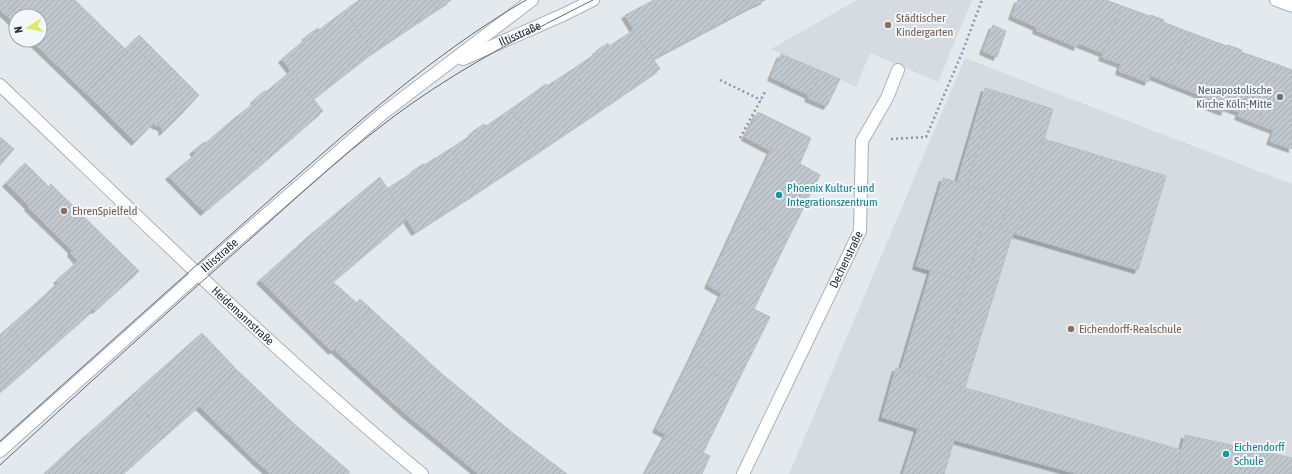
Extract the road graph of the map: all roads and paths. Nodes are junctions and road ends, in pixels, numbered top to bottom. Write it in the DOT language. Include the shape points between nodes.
graph roads {
  1 [pos="532,0"];
  2 [pos="593,0"];
  3 [pos="982,0"];
  4 [pos="1276,0"];
  5 [pos="1292,6"];
  6 [pos="445,66"];
  7 [pos="898,70"];
  8 [pos="720,80"];
  9 [pos="0,85"];
  10 [pos="765,92"];
  11 [pos="761,100"];
  12 [pos="740,138"];
  13 [pos="862,141"];
  14 [pos="198,274"];
  15 [pos="0,451"];
  16 [pos="422,474"];
  17 [pos="743,474"];
  1 -- 6 [label="street, Iltisstraße"];
  2 -- 6 [label="street, Iltisstraße"];
  3 -- 13 [label="path" via="926,137"];
  4 -- 5 [label="street"];
  6 -- 14 [label="street, Iltisstraße" via="382,114"];
  7 -- 13 [label="street" via="887,98"];
  8 -- 11 [label="path"];
  9 -- 14 [label="street, Heidemannstraße"];
  10 -- 11 [label="path"];
  11 -- 12 [label="path"];
  13 -- 17 [label="street, Dechenstraße" via="860,231"];
  14 -- 15 [label="street, Iltisstraße"];
  14 -- 16 [label="street, Heidemannstraße" via="338,403"];
}
